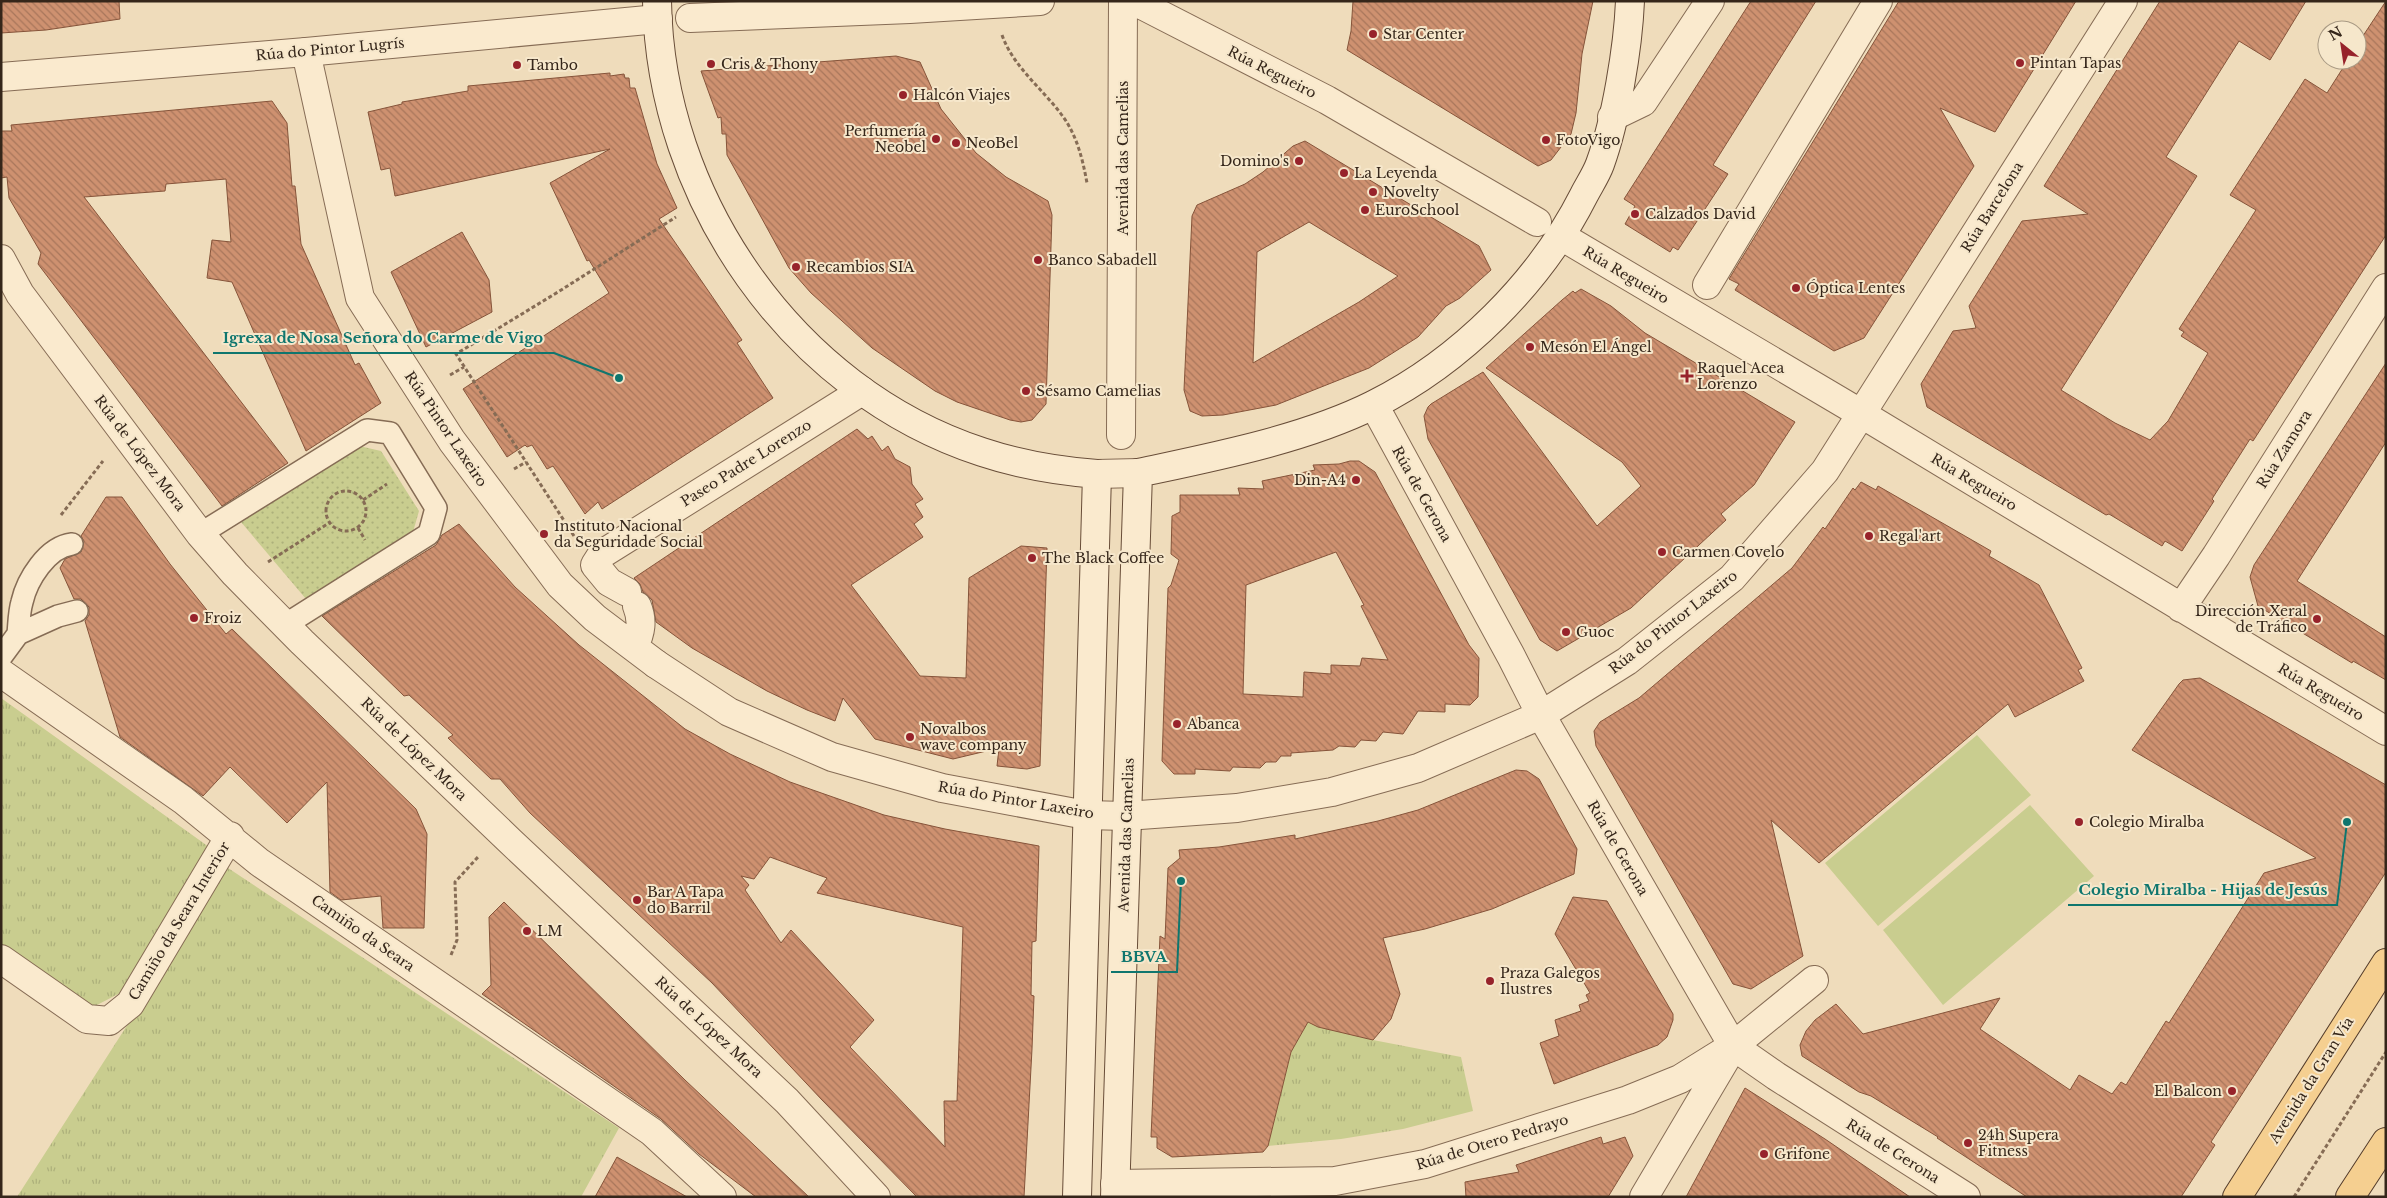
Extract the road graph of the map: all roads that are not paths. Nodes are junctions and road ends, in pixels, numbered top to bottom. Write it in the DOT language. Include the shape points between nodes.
graph roads {
  1 [pos="1040,1"];
  2 [pos="1123,1"];
  3 [pos="1134,1"];
  4 [pos="1630,1"];
  5 [pos="1710,1"];
  6 [pos="1878,1"];
  7 [pos="2123,1"];
  8 [pos="657,10"];
  9 [pos="690,18"];
  10 [pos="306,52"];
  11 [pos="1,77"];
  12 [pos="1612,117"];
  13 [pos="1537,222"];
  14 [pos="1561,236"];
  15 [pos="1,259"];
  16 [pos="1707,285"];
  17 [pos="2386,288"];
  18 [pos="862,391"];
  19 [pos="1374,405"];
  20 [pos="1860,412"];
  21 [pos="1121,435"];
  22 [pos="1138,473"];
  23 [pos="1097,474"];
  24 [pos="200,534"];
  25 [pos="72,544"];
  26 [pos="2180,608"];
  27 [pos="76,611"];
  28 [pos="285,625"];
  29 [pos="18,634"];
  30 [pos="634,647"];
  31 [pos="1,658"];
  32 [pos="656,664"];
  33 [pos="1,673"];
  34 [pos="1541,715"];
  35 [pos="2386,731"];
  36 [pos="1086,815"];
  37 [pos="1126,816"];
  38 [pos="230,836"];
  39 [pos="1,959"];
  40 [pos="2386,963"];
  41 [pos="1814,980"];
  42 [pos="1734,1046"];
  43 [pos="2386,1142"];
  44 [pos="1115,1191"];
  45 [pos="722,1197"];
  46 [pos="876,1197"];
  47 [pos="1077,1197"];
  48 [pos="1644,1197"];
  49 [pos="1966,1197"];
  50 [pos="2237,1197"];
  51 [pos="2350,1197"];
  1 -- 9 [label="street"];
  2 -- 21 [label="street, Avenida das Camelias"];
  3 -- 13 [label="street, Rúa Regueiro" via="1327,100"];
  4 -- 12 [label="street" via="1629,27"];
  5 -- 12 [label="street" via="1643,102"];
  6 -- 16 [label="street"];
  7 -- 20 [label="street, Rúa Barcelona"];
  8 -- 10 [label="street, Rúa do Pintor Lugrís"];
  8 -- 18 [label="street" via="666,84 681,146 704,199 736,259 762,296 798,337"];
  10 -- 11 [label="street, Rúa do Pintor Lugrís"];
  10 -- 30 [label="street, Rúa Pintor Laxeiro" via="360,298 452,441 534,553 560,585 595,618"];
  12 -- 14 [label="street" via="1599,165"];
  14 -- 19 [label="street" via="1494,318 1440,364"];
  14 -- 20 [label="street, Rúa Regueiro"];
  15 -- 24 [label="street, Rúa de López Mora" via="20,294"];
  17 -- 26 [label="street, Rúa Zamora"];
  18 -- 23 [label="street" via="937,434 981,452 1024,464"];
  18 -- 30 [label="street, Paseo Padre Lorenzo" via="602,554 594,565 609,582 632,599 641,616 641,632"];
  19 -- 22 [label="street" via="1316,428"];
  19 -- 34 [label="street, Rúa de Gerona"];
  20 -- 26 [label="street, Rúa Regueiro"];
  20 -- 34 [label="street, Rúa do Pintor Laxeiro" via="1824,471 1732,578 1627,662"];
  22 -- 23 [label="street"];
  22 -- 37 [label="street, Avenida das Camelias"];
  23 -- 36 [label="street"];
  24 -- 28 [label="street, Rúa de López Mora"];
  24 -- 28 [label="lane" via="367,430 390,433 436,508 429,534"];
  25 -- 29 [label="lane" via="54,552 36,570 22,601"];
  26 -- 35 [label="street, Rúa Regueiro"];
  27 -- 29 [label="lane"];
  28 -- 46 [label="street, Rúa de López Mora" via="788,1101"];
  29 -- 31 [label="lane"];
  30 -- 32 [label="street, Rúa Pintor Laxeiro"];
  32 -- 36 [label="street, Rúa do Pintor Laxeiro" via="729,712 832,757 942,788"];
  33 -- 38 [label="street, Camiño da Seara" via="184,800"];
  34 -- 37 [label="street, Rúa do Pintor Laxeiro" via="1418,768 1332,792 1237,808"];
  34 -- 42 [label="street, Rúa de Gerona"];
  36 -- 37 [label="street, Rúa do Pintor Laxeiro"];
  36 -- 47 [label="street"];
  37 -- 44 [label="street, Avenida das Camelias"];
  38 -- 39 [label="street, Camiño da Seara Interior" via="130,1004 109,1021 87,1019"];
  38 -- 45 [label="street, Camiño da Seara" via="259,862 652,1132"];
  40 -- 50 [label="main road, Avenida da Gran Vía"];
  41 -- 42 [label="street"];
  42 -- 44 [label="street, Rúa de Otero Pedrayo" via="1680,1079 1628,1100 1425,1164 1335,1181"];
  42 -- 48 [label="street"];
  42 -- 49 [label="street, Rúa de Gerona"];
  43 -- 51 [label="main road"];
}
